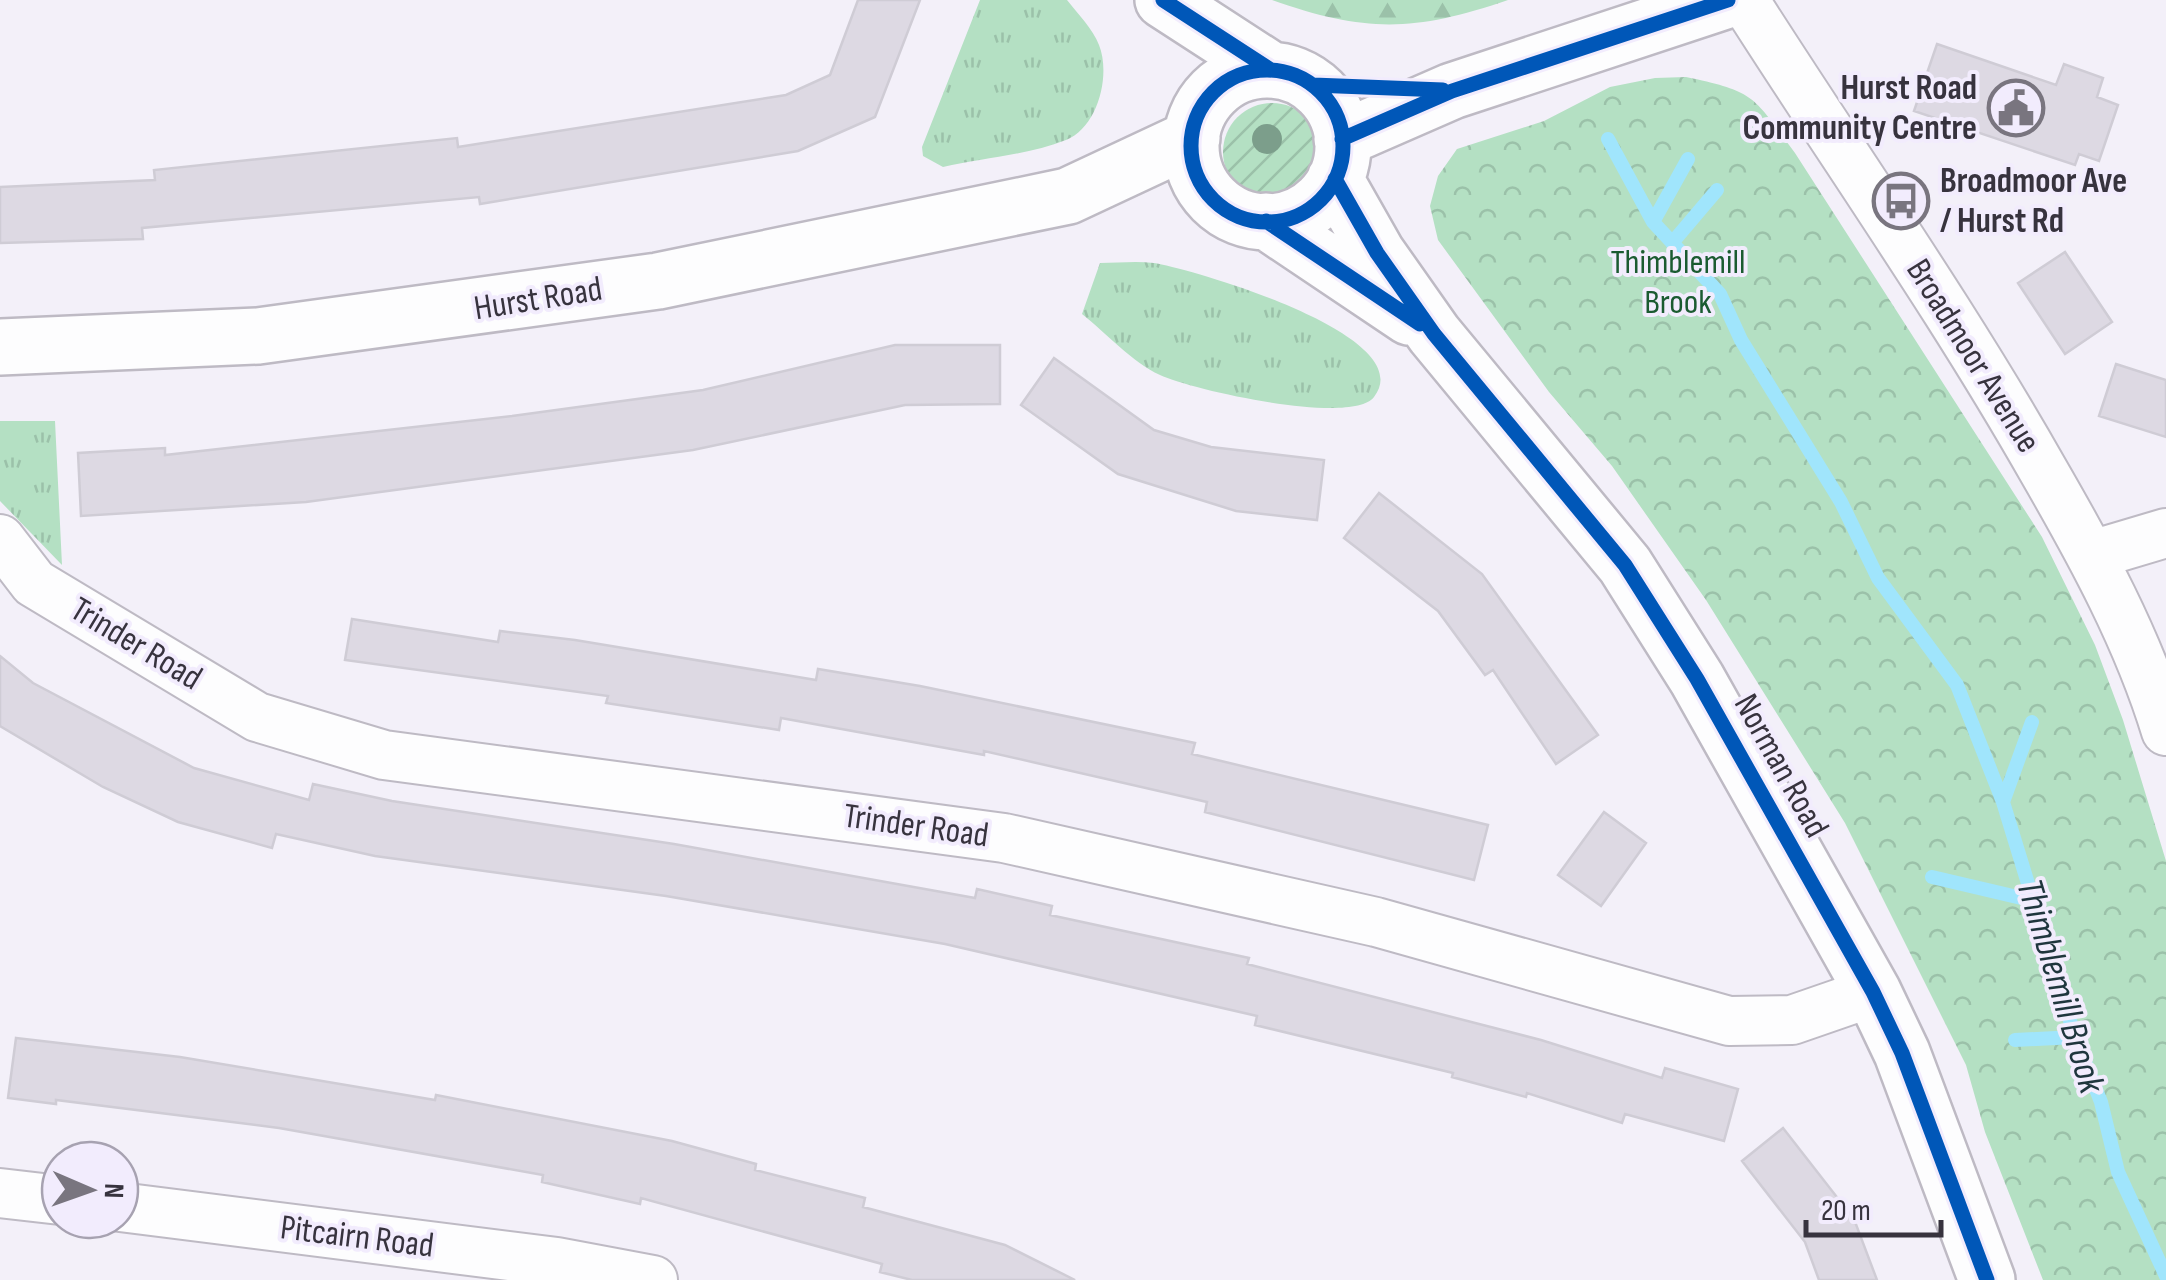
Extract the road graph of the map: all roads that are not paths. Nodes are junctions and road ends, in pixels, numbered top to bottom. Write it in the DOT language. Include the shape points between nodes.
graph roads {
  1 [pos="1144,0"];
  2 [pos="1163,0"];
  3 [pos="1728,0"];
  4 [pos="1744,0"];
  5 [pos="1662,10"];
  6 [pos="1292,78"];
  7 [pos="1452,90"];
  8 [pos="1200,118"];
  9 [pos="1339,159"];
  10 [pos="1068,196"];
  11 [pos="1214,200"];
  12 [pos="1266,222"];
  13 [pos="1434,334"];
  14 [pos="0,347"];
  15 [pos="2166,533"];
  16 [pos="0,538"];
  17 [pos="2092,555"];
  18 [pos="2166,731"];
  19 [pos="1873,992"];
  20 [pos="0,1192"];
  21 [pos="40,1197"];
  22 [pos="140,1211"];
  23 [pos="558,1271"];
  24 [pos="653,1280"];
  25 [pos="1987,1280"];
  1 -- 8 [label="street"];
  2 -- 6 [label="street"];
  3 -- 5 [label="street"];
  4 -- 17 [label="street, Broadmoor Avenue" via="1966,335"];
  5 -- 7 [label="street"];
  6 -- 7 [label="street"];
  6 -- 8 [label="street" via="1236,77"];
  6 -- 9 [label="street" via="1336,115"];
  7 -- 9 [label="street"];
  8 -- 10 [label="street, Hurst Road"];
  8 -- 11 [label="street" via="1196,171"];
  9 -- 12 [label="street" via="1307,211"];
  9 -- 13 [label="street, Norman Road" via="1377,253"];
  10 -- 11 [label="street, Hurst Road"];
  10 -- 14 [label="street, Hurst Road" via="658,281 442,314 258,336"];
  11 -- 12 [label="street" via="1240,217"];
  12 -- 13 [label="street, Norman Road"];
  13 -- 19 [label="street, Norman Road" via="1625,565"];
  15 -- 17 [label="street"];
  16 -- 19 [label="street, Trinder Road" via="34,583 256,717 384,755 1004,838 1376,922 1729,1021 1792,1020"];
  17 -- 18 [label="street, Broadmoor Avenue"];
  19 -- 25 [label="street, Norman Road"];
  20 -- 21 [label="street"];
  22 -- 23 [label="street, Pitcairn Road"];
  23 -- 24 [label="street, Pitcairn Road"];
}
